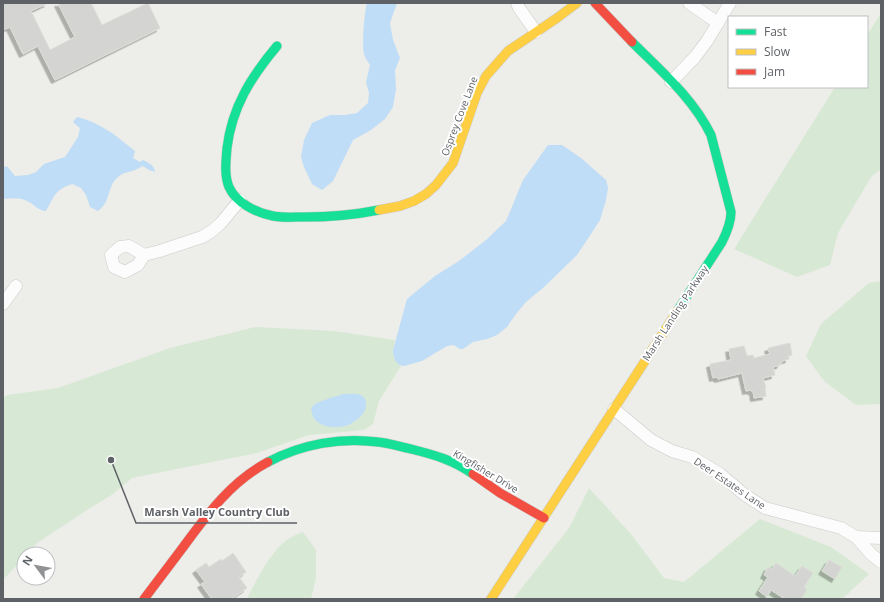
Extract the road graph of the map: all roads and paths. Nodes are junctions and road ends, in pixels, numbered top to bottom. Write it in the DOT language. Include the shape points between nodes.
graph roads {
  1 [pos="518,3"];
  2 [pos="577,3"];
  3 [pos="595,3"];
  4 [pos="689,3"];
  5 [pos="730,3"];
  6 [pos="718,23"];
  7 [pos="536,32"];
  8 [pos="277,46"];
  9 [pos="671,82"];
  10 [pos="240,200"];
  11 [pos="144,255"];
  12 [pos="16,286"];
  13 [pos="3,304"];
  14 [pos="614,409"];
  15 [pos="544,518"];
  16 [pos="856,537"];
  17 [pos="881,538"];
  18 [pos="881,562"];
  19 [pos="144,599"];
  20 [pos="491,599"];
  1 -- 7 [label="street"];
  2 -- 7 [label="street, Osprey Cove Lane"];
  3 -- 9 [label="street"];
  4 -- 6 [label="street"];
  5 -- 6 [label="street"];
  6 -- 9 [label="street" via="707,42"];
  7 -- 10 [label="street, Osprey Cove Lane" via="508,51 490,71 477,93 453,162 440,181 415,200 402,206 365,213 287,217 263,213"];
  8 -- 10 [label="street, Osprey Cove Lane" via="253,77 234,116 229,134 226,179 232,194"];
  9 -- 14 [label="street, Marsh Landing Parkway" via="694,107 711,135 731,220 722,242"];
  10 -- 11 [label="street" via="221,223 202,237"];
  12 -- 13 [label="street"];
  14 -- 15 [label="street, Marsh Landing Parkway"];
  14 -- 16 [label="street, Deer Estates Lane" via="651,440 672,451 692,457 720,474 744,495 765,508 841,528"];
  15 -- 19 [label="street, Kingfisher Drive" via="459,466 425,452 369,441 326,443 285,454 265,463 230,489 214,506"];
  15 -- 20 [label="street, Marsh Landing Parkway"];
  16 -- 17 [label="street, Deer Estates Lane"];
  16 -- 18 [label="street, Deer Estates Lane"];
}
